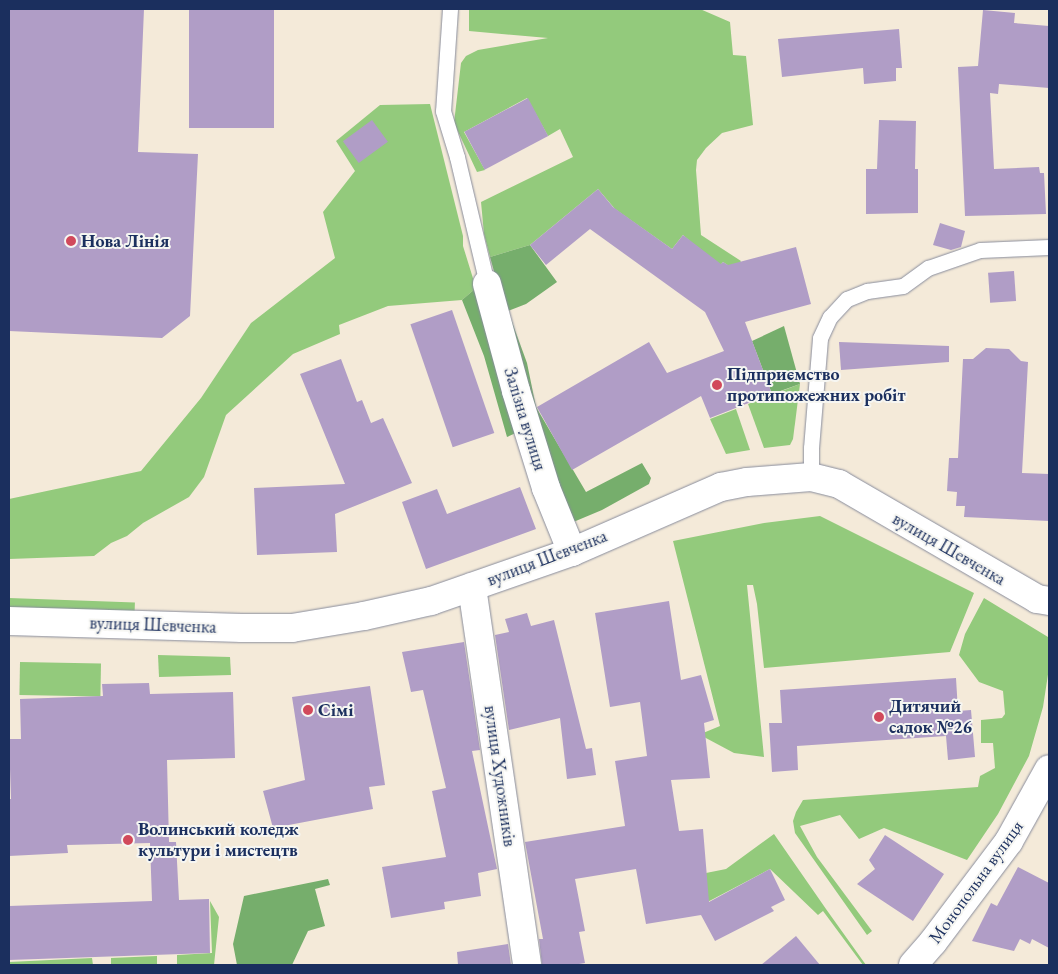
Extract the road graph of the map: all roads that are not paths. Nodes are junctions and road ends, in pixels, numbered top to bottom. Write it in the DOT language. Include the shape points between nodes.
graph roads {
  1 [pos="450,9"];
  2 [pos="1049,247"];
  3 [pos="487,284"];
  4 [pos="811,478"];
  5 [pos="572,552"];
  6 [pos="472,587"];
  7 [pos="1049,601"];
  8 [pos="9,620"];
  9 [pos="1049,769"];
  10 [pos="527,965"];
  11 [pos="913,965"];
  1 -- 3 [label="lane" via="443,111"];
  2 -- 4 [label="lane" via="980,250 928,268 903,286 868,291 847,300 830,317 820,338"];
  3 -- 5 [label="street, Залізна вулиця" via="546,488"];
  4 -- 5 [label="street, вулиця Шевченка" via="721,487"];
  4 -- 7 [label="street, вулиця Шевченка" via="839,484 1037,600"];
  5 -- 6 [label="street, вулиця Шевченка"];
  6 -- 8 [label="street, вулиця Шевченка" via="394,610 292,628"];
  6 -- 10 [label="street, вулиця Художників"];
  9 -- 11 [label="street, Монопольна вулиця" via="1009,841"];
}
